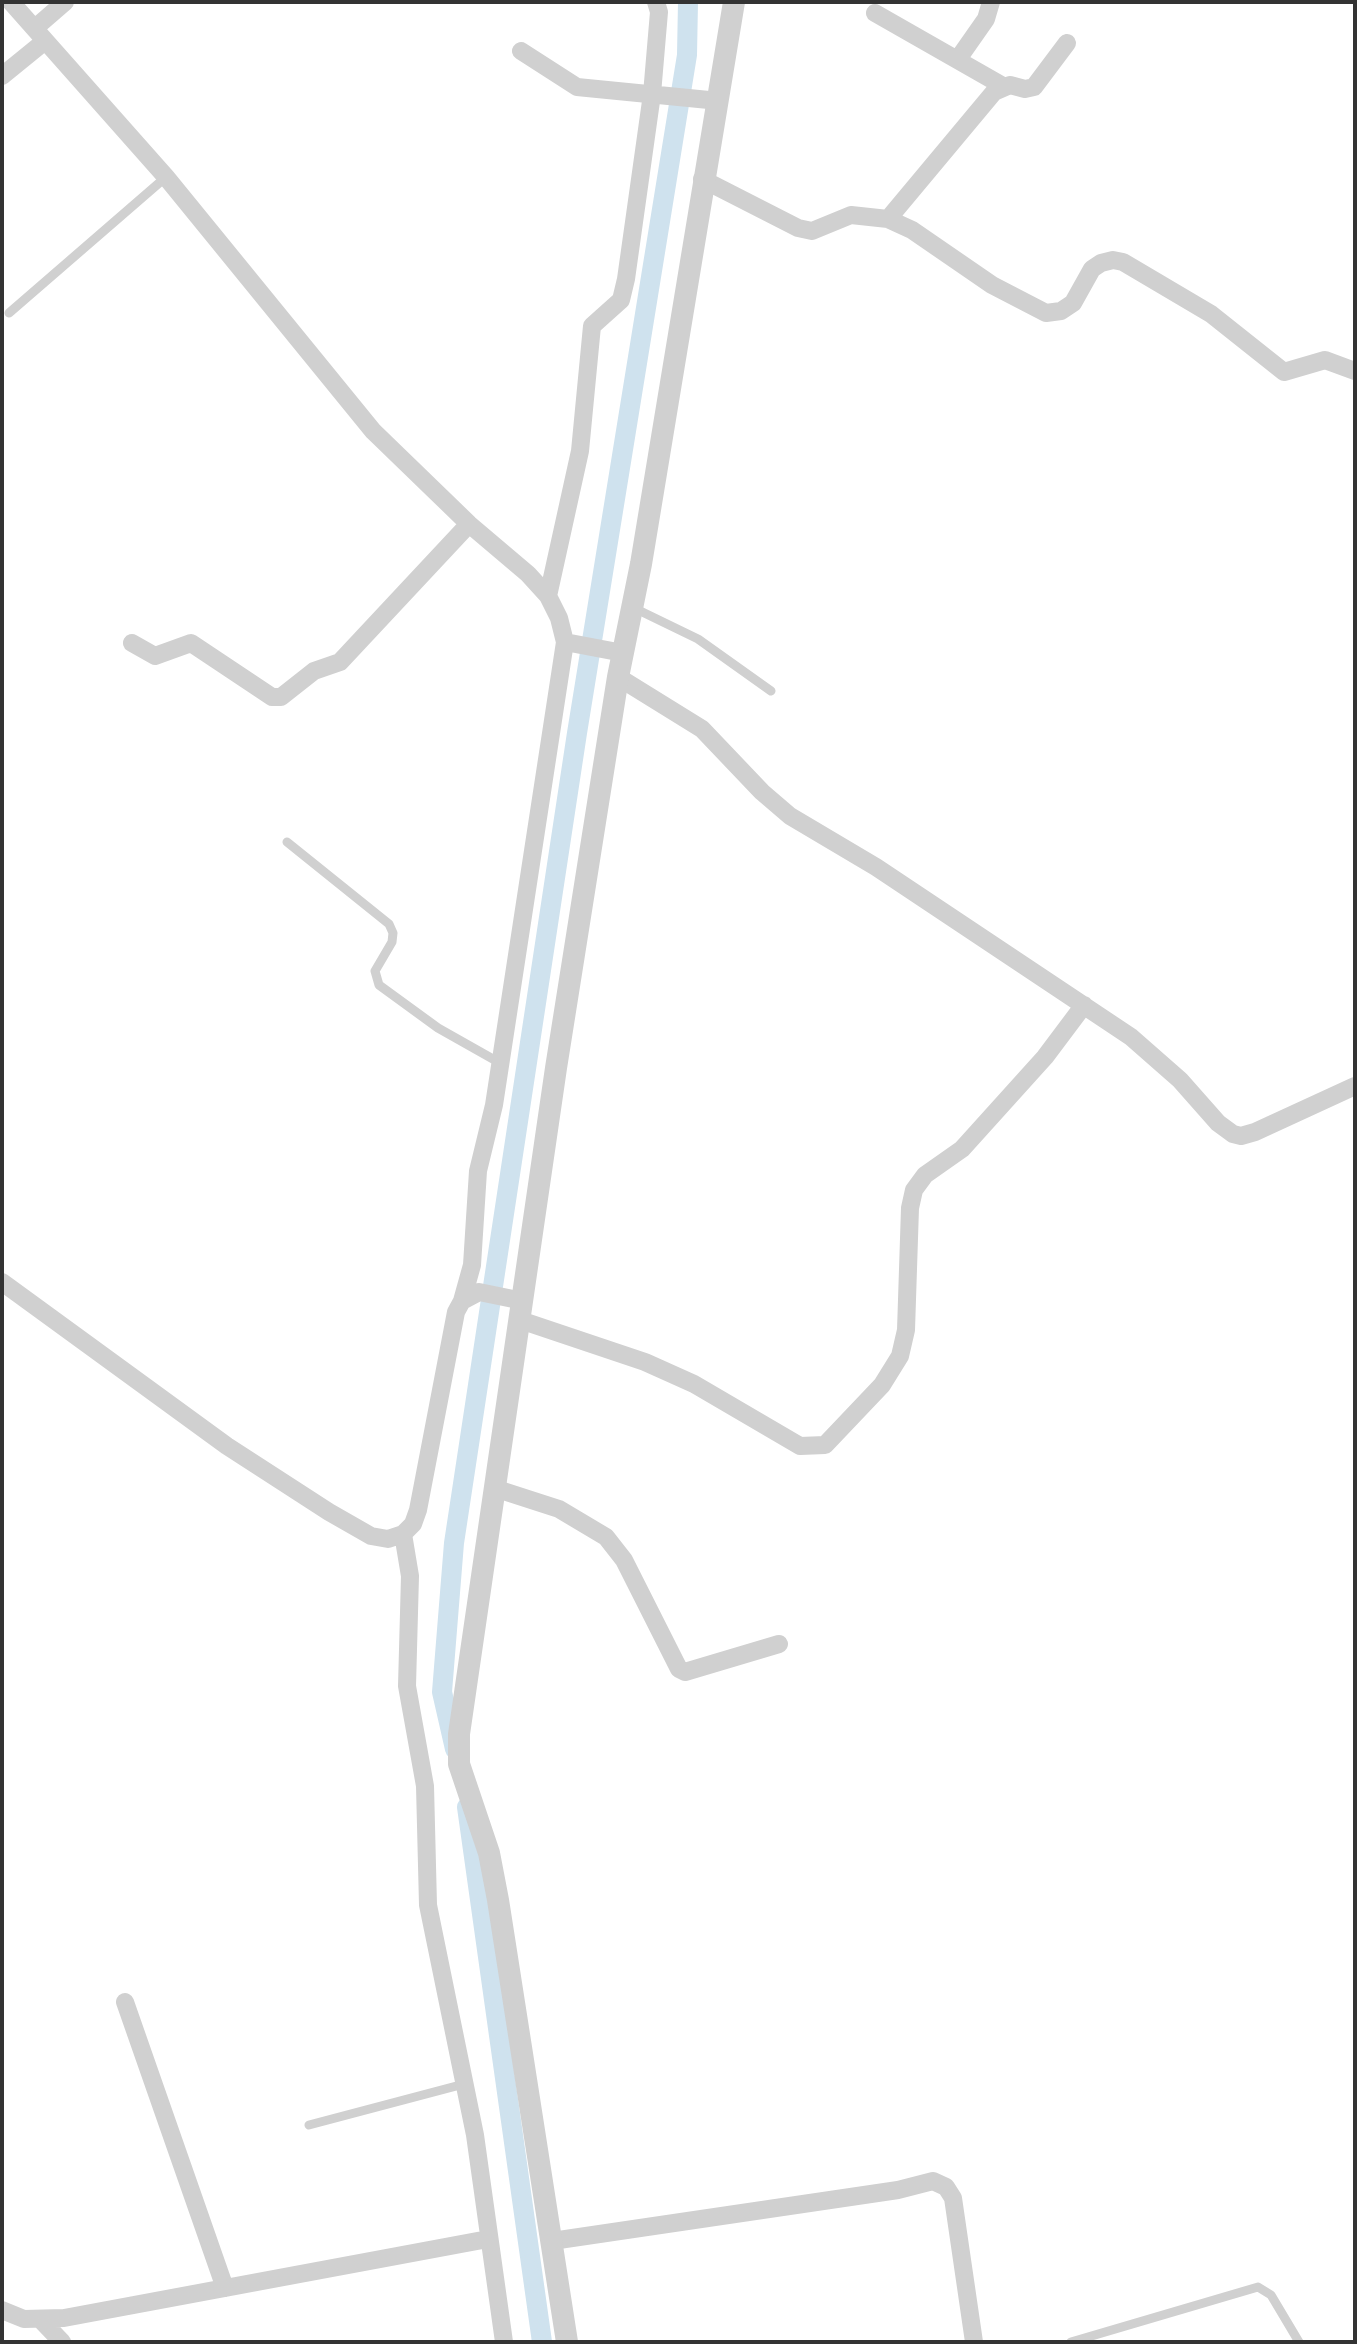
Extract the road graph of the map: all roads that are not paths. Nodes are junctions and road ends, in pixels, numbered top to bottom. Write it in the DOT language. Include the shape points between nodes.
graph roads {
  1 [pos="11,2"];
  2 [pos="65,2"];
  3 [pos="656,2"];
  4 [pos="734,2"];
  5 [pos="991,2"];
  6 [pos="875,13"];
  7 [pos="40,34"];
  8 [pos="1067,43"];
  9 [pos="521,51"];
  10 [pos="958,59"];
  11 [pos="2,76"];
  12 [pos="1003,86"];
  13 [pos="659,94"];
  14 [pos="719,101"];
  15 [pos="166,177"];
  16 [pos="702,179"];
  17 [pos="888,219"];
  18 [pos="9,313"];
  19 [pos="1355,371"];
  20 [pos="469,524"];
  21 [pos="548,596"];
  22 [pos="632,607"];
  23 [pos="132,643"];
  24 [pos="573,644"];
  25 [pos="614,651"];
  26 [pos="618,677"];
  27 [pos="771,691"];
  28 [pos="287,842"];
  29 [pos="1084,1005"];
  30 [pos="500,1063"];
  31 [pos="1355,1086"];
  32 [pos="2,1282"];
  33 [pos="470,1297"];
  34 [pos="521,1311"];
  35 [pos="494,1488"];
  36 [pos="403,1534"];
  37 [pos="779,1644"];
  38 [pos="125,2002"];
  39 [pos="464,2084"];
  40 [pos="309,2125"];
  41 [pos="488,2239"];
  42 [pos="552,2241"];
  43 [pos="225,2288"];
  44 [pos="5,2316"];
  45 [pos="41,2320"];
  46 [pos="62,2342"];
  47 [pos="504,2342"];
  48 [pos="567,2342"];
  49 [pos="974,2342"];
  50 [pos="1071,2342"];
  51 [pos="1299,2342"];
  1 -- 7 [label="street"];
  2 -- 7 [label="street"];
  3 -- 13 [label="street"];
  4 -- 14 [label="street"];
  5 -- 10 [label="street" via="986,19"];
  6 -- 10 [label="street"];
  7 -- 11 [label="street"];
  7 -- 15 [label="street"];
  8 -- 12 [label="street" via="1034,87"];
  9 -- 13 [label="street" via="577,87"];
  10 -- 12 [label="street"];
  12 -- 17 [label="street"];
  13 -- 14 [label="street"];
  13 -- 21 [label="street" via="621,300 592,326 580,451"];
  14 -- 16 [label="street"];
  15 -- 18 [label="lane"];
  15 -- 20 [label="street" via="373,431"];
  16 -- 17 [label="street" via="798,228 812,231 851,215"];
  16 -- 22 [label="street"];
  17 -- 19 [label="street" via="1046,313 1073,303 1092,269 1113,260 1149,275 1211,314 1284,372 1325,360"];
  20 -- 21 [label="street"];
  20 -- 23 [label="street" via="340,662 314,671 281,697 272,697 191,643 155,656"];
  21 -- 24 [label="street"];
  22 -- 25 [label="street"];
  22 -- 27 [label="lane" via="698,639"];
  24 -- 25 [label="street"];
  24 -- 30 [label="street"];
  25 -- 26 [label="street"];
  26 -- 29 [label="street" via="702,729 790,816"];
  26 -- 34 [label="street"];
  28 -- 30 [label="lane" via="389,924 392,942 375,971 379,985 438,1028"];
  29 -- 31 [label="street" via="1131,1037 1233,1134 1255,1132"];
  29 -- 34 [label="street" via="962,1149 925,1175 914,1190 900,1356 882,1385 825,1445 800,1446 694,1384"];
  30 -- 33 [label="street" via="478,1171"];
  32 -- 36 [label="street" via="227,1446 329,1512 371,1536 388,1539"];
  33 -- 34 [label="street" via="500,1294"];
  33 -- 36 [label="street" via="456,1312 418,1510"];
  34 -- 35 [label="street"];
  35 -- 37 [label="street" via="559,1509 606,1537 624,1560 679,1669 685,1672"];
  35 -- 42 [label="street" via="459,1764 489,1853"];
  36 -- 39 [label="street" via="410,1576 407,1686 425,1786 428,1905"];
  38 -- 43 [label="street"];
  39 -- 40 [label="lane"];
  39 -- 41 [label="street"];
  41 -- 43 [label="street"];
  41 -- 47 [label="street"];
  42 -- 48 [label="street"];
  42 -- 49 [label="street" via="933,2181 953,2198"];
  43 -- 45 [label="street"];
  44 -- 45 [label="street"];
  45 -- 46 [label="street"];
  50 -- 51 [label="lane" via="1258,2287 1271,2295"];
}
